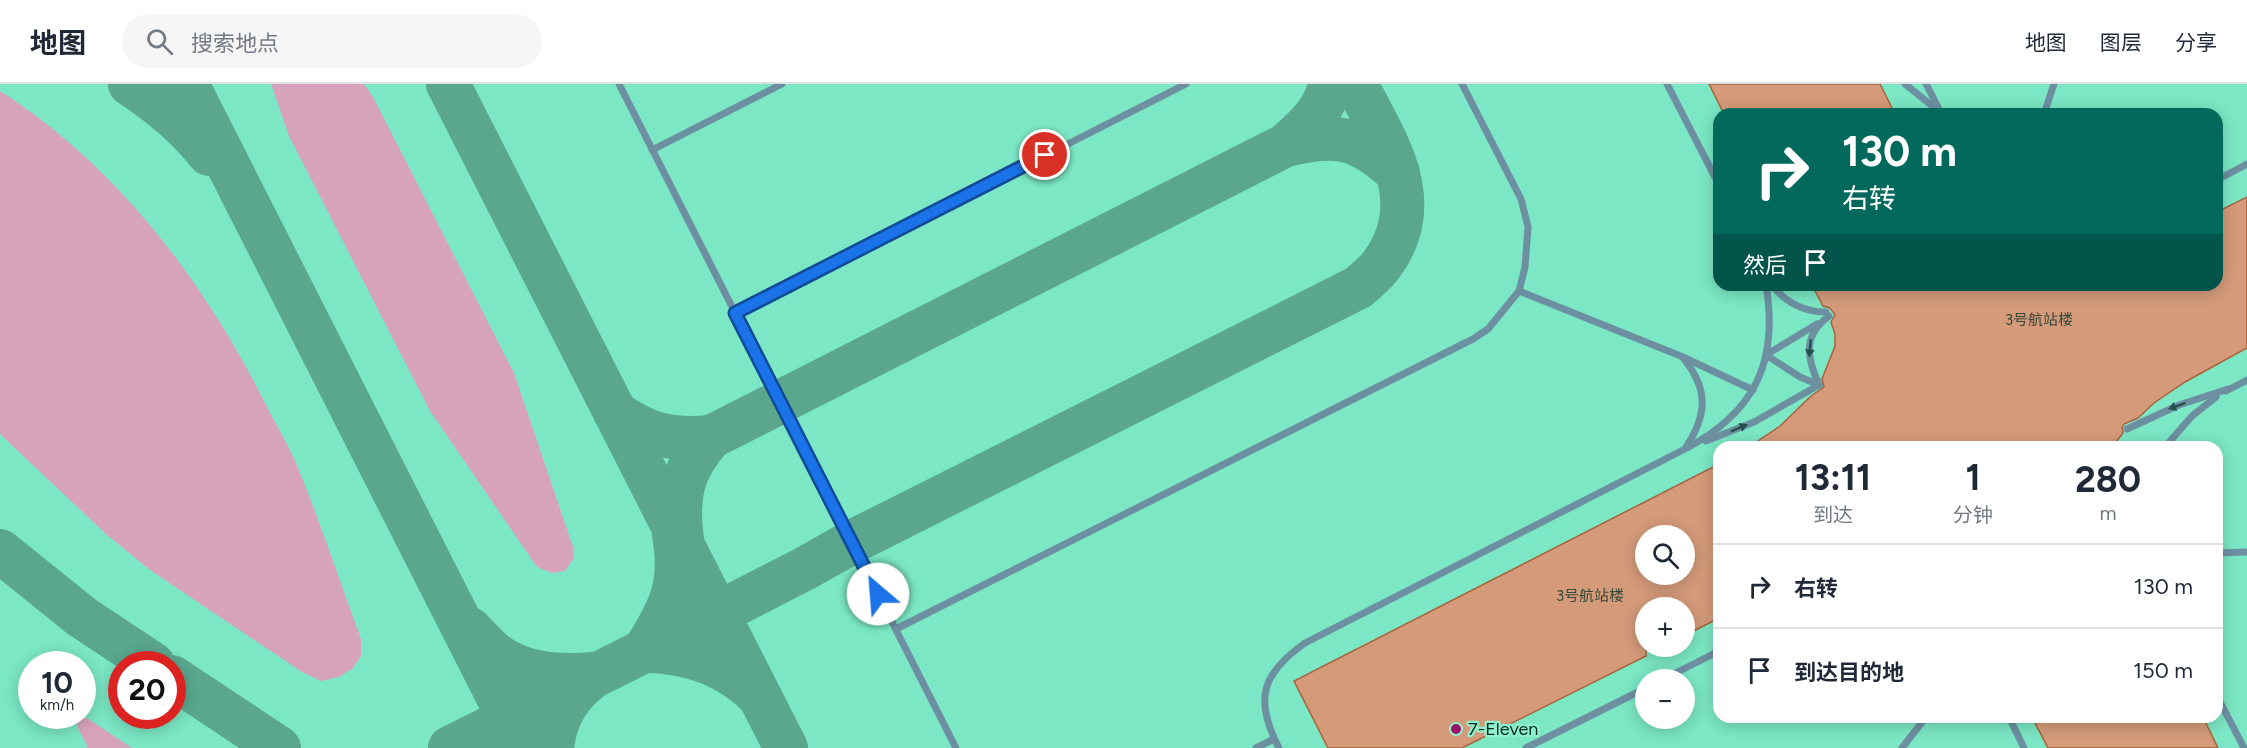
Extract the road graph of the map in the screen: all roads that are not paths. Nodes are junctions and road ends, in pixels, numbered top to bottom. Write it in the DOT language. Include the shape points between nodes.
graph roads {
  1 [pos="619,84"];
  2 [pos="782,84"];
  3 [pos="1186,84"];
  4 [pos="1462,84"];
  5 [pos="1667,84"];
  6 [pos="1905,84"];
  7 [pos="1926,84"];
  8 [pos="2054,84"];
  9 [pos="1934,108"];
  10 [pos="1938,108"];
  11 [pos="2046,108"];
  12 [pos="652,150"];
  13 [pos="2247,164"];
  14 [pos="1713,173"];
  15 [pos="2223,177"];
  16 [pos="1519,291"];
  17 [pos="1767,291"];
  18 [pos="1778,291"];
  19 [pos="735,313"];
  20 [pos="1819,322"];
  21 [pos="1766,355"];
  22 [pos="1683,357"];
  23 [pos="2247,380"];
  24 [pos="1819,384"];
  25 [pos="2228,389"];
  26 [pos="1753,390"];
  27 [pos="2127,429"];
  28 [pos="2170,441"];
  29 [pos="1685,449"];
  30 [pos="2247,552"];
  31 [pos="2223,553"];
  32 [pos="896,629"];
  33 [pos="1713,654"];
  34 [pos="1684,669"];
  35 [pos="1635,694"];
  36 [pos="2223,708"];
  37 [pos="1921,723"];
  38 [pos="2012,723"];
  39 [pos="1274,739"];
  40 [pos="956,748"];
  41 [pos="1256,748"];
  42 [pos="1279,748"];
  43 [pos="1526,748"];
  44 [pos="1902,748"];
  45 [pos="2024,748"];
  46 [pos="2244,748"];
  1 -- 12 [label="lane"];
  2 -- 12 [label="lane"];
  3 -- 19 [label="lane"];
  4 -- 16 [label="lane" via="1521,200 1528,241"];
  5 -- 14 [label="lane"];
  6 -- 9 [label="lane"];
  7 -- 10 [label="lane"];
  8 -- 11 [label="lane"];
  12 -- 19 [label="lane"];
  13 -- 15 [label="lane"];
  16 -- 22 [label="lane"];
  16 -- 32 [label="lane" via="1488,329 1473,339"];
  17 -- 21 [label="lane"];
  18 -- 20 [label="lane" via="1801,309 1827,314"];
  19 -- 32 [label="lane"];
  20 -- 21 [label="lane"];
  20 -- 24 [label="lane, one-way" via="1808,351"];
  21 -- 24 [label="lane"];
  21 -- 26 [label="lane"];
  22 -- 26 [label="lane"];
  22 -- 29 [label="lane" via="1700,384 1703,408 1697,431"];
  23 -- 25 [label="lane"];
  29 -- 24 [label="lane, one-way" via="1754,422"];
  25 -- 27 [label="lane, one-way" via="2179,405"];
  25 -- 28 [label="lane" via="2207,402"];
  26 -- 29 [label="lane" via="1724,425"];
  29 -- 39 [label="lane" via="1305,643 1283,658 1264,697 1265,717"];
  30 -- 31 [label="lane"];
  32 -- 40 [label="lane"];
  33 -- 34 [label="lane"];
  35 -- 43 [label="lane"];
  36 -- 46 [label="lane"];
  37 -- 44 [label="lane"];
  38 -- 45 [label="lane"];
  39 -- 41 [label="lane"];
  39 -- 42 [label="lane"];
}
